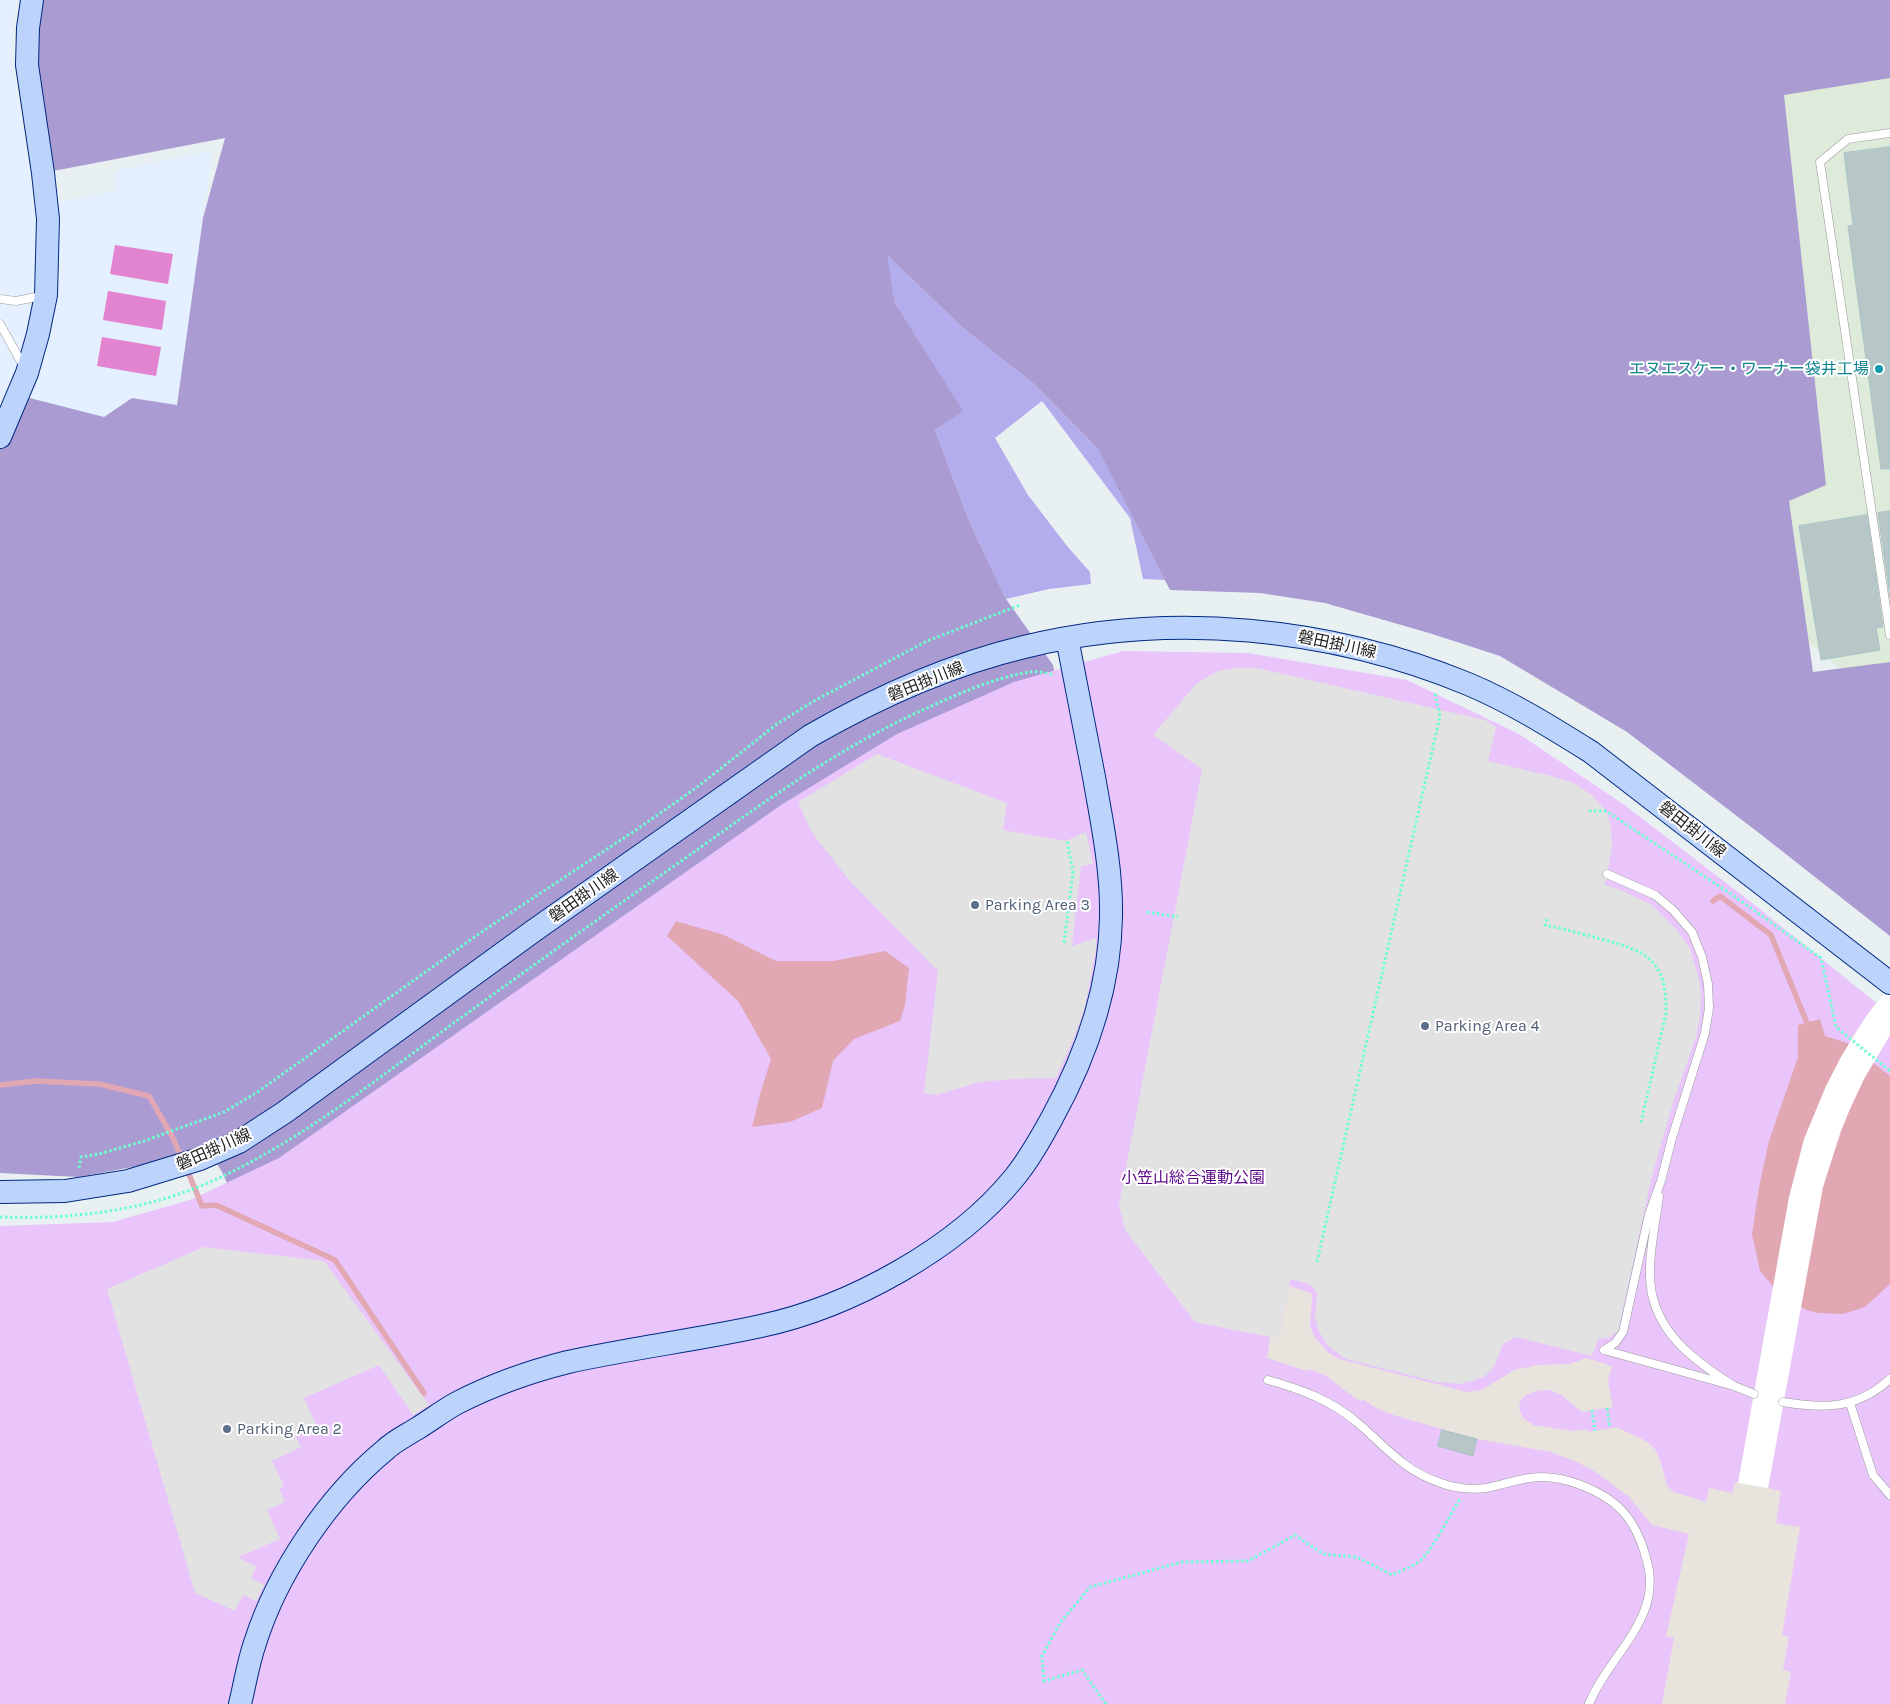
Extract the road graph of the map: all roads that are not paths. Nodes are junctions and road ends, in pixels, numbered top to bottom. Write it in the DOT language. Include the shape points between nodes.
graph roads {
  1 [pos="32,0"];
  2 [pos="1890,133"];
  3 [pos="46,295"];
  4 [pos="0,299"];
  5 [pos="0,324"];
  6 [pos="28,373"];
  7 [pos="0,437"];
  8 [pos="1890,635"];
  9 [pos="1067,638"];
  10 [pos="1607,874"];
  11 [pos="1890,983"];
  12 [pos="1661,1181"];
  13 [pos="0,1192"];
  14 [pos="1890,1379"];
  15 [pos="1268,1380"];
  16 [pos="1734,1386"];
  17 [pos="1754,1394"];
  18 [pos="1783,1402"];
  19 [pos="1850,1404"];
  20 [pos="1890,1495"];
  21 [pos="240,1704"];
  22 [pos="1589,1704"];
  1 -- 3 [label="main road" via="27,65 48,220"];
  2 -- 8 [label="lane" via="1848,139 1820,162"];
  3 -- 4 [label="lane"];
  3 -- 6 [label="main road"];
  5 -- 6 [label="lane"];
  6 -- 7 [label="main road"];
  9 -- 11 [label="main road, 磐田掛川線" via="1177,628 1286,635 1376,652 1468,684 1537,719 1591,752"];
  9 -- 13 [label="main road, 磐田掛川線" via="1023,647 927,679 850,713 810,736 239,1142 200,1159 128,1181 77,1190"];
  9 -- 21 [label="main road" via="1106,844 1112,914 1109,947 1099,1007 1083,1053 1044,1134 1014,1178 942,1244 855,1295 764,1326 565,1363 505,1382 456,1404 386,1449 340,1494 306,1538 287,1570 254,1644"];
  10 -- 12 [label="lane" via="1655,895 1673,910 1692,932 1708,984 1705,1033"];
  12 -- 16 [label="lane" via="1650,1274 1654,1300 1664,1326 1682,1349"];
  12 -- 16 [label="lane" via="1649,1214 1624,1332 1604,1350"];
  14 -- 19 [label="lane"];
  15 -- 22 [label="lane" via="1318,1396 1341,1410 1391,1455 1418,1474 1442,1484 1484,1488 1541,1477 1569,1481 1603,1495 1628,1516 1644,1547 1648,1565 1647,1603 1639,1622 1601,1679"];
  16 -- 17 [label="lane"];
  18 -- 19 [label="lane" via="1813,1407"];
  19 -- 20 [label="lane" via="1873,1475"];
}
